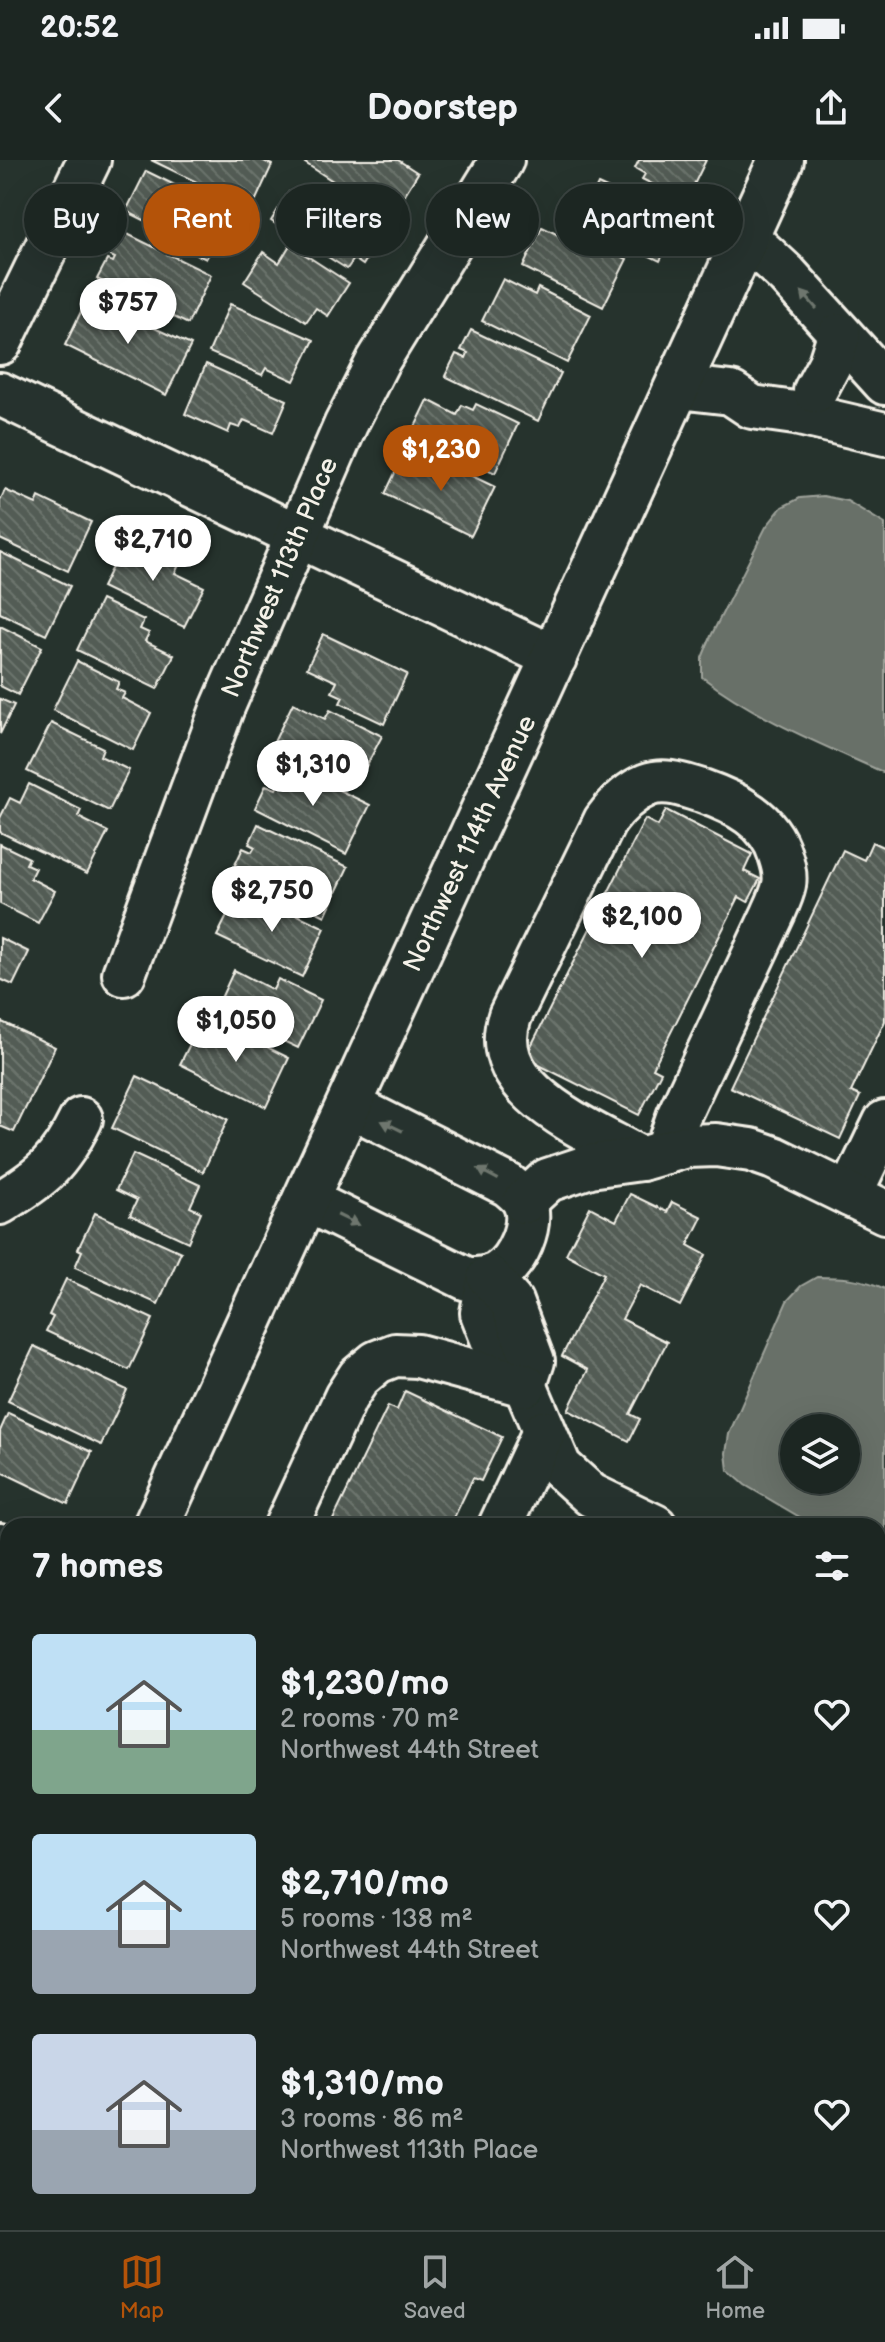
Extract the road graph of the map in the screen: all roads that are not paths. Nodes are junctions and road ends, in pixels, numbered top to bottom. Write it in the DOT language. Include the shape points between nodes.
graph roads {
  1 [pos="89,160"];
  2 [pos="502,160"];
  3 [pos="781,160"];
  4 [pos="746,237"];
  5 [pos="839,335"];
  6 [pos="0,343"];
  7 [pos="885,383"];
  8 [pos="678,387"];
  9 [pos="815,391"];
  10 [pos="731,393"];
  11 [pos="0,394"];
  12 [pos="885,416"];
  13 [pos="885,434"];
  14 [pos="296,535"];
  15 [pos="555,658"];
  16 [pos="124,974"];
  17 [pos="349,1105"];
  18 [pos="81,1119"];
  19 [pos="885,1122"];
  20 [pos="654,1155"];
  21 [pos="306,1200"];
  22 [pos="524,1202"];
  23 [pos="0,1203"];
  24 [pos="868,1204"];
  25 [pos="489,1277"];
  26 [pos="525,1385"];
  27 [pos="544,1432"];
  28 [pos="160,1518"];
  29 [pos="290,1518"];
  30 [pos="504,1518"];
  31 [pos="638,1518"];
  1 -- 6 [label="street"];
  2 -- 14 [label="street, Northwest 113th Place" via="378,361"];
  3 -- 4 [label="street, Northwest 114th Avenue"];
  5 -- 4 [label="street, one-way"];
  4 -- 8 [label="street, Northwest 114th Avenue"];
  5 -- 7 [label="street"];
  5 -- 9 [label="street"];
  8 -- 10 [label="street"];
  8 -- 15 [label="street, Northwest 114th Avenue"];
  9 -- 10 [label="street" via="757,382"];
  9 -- 12 [label="street" via="866,404"];
  10 -- 13 [label="street" via="752,407"];
  11 -- 14 [label="street"];
  14 -- 15 [label="street"];
  14 -- 16 [label="street, Northwest 113th Place" via="222,709"];
  15 -- 17 [label="street, Northwest 114th Avenue"];
  17 -- 21 [label="street, Northwest 114th Avenue"];
  22 -- 17 [label="street, one-way" via="495,1177"];
  18 -- 23 [label="street" via="56,1162"];
  19 -- 24 [label="street"];
  20 -- 20 [label="street" via="559,1115 517,1073 505,1040 510,1016 605,821 627,797 661,782 717,796 753,815 775,841 785,874 773,914 678,1117"];
  20 -- 22 [label="street" via="606,1188 581,1198 563,1204"];
  20 -- 24 [label="street" via="687,1146 751,1150"];
  21 -- 25 [label="street, one-way" via="454,1274"];
  21 -- 28 [label="street, Northwest 114th Avenue"];
  22 -- 25 [label="street" via="522,1239 508,1265"];
  25 -- 26 [label="street" via="482,1313 504,1369"];
  26 -- 27 [label="street"];
  26 -- 29 [label="street" via="418,1356 395,1355 377,1362 346,1397"];
  27 -- 30 [label="street"];
  27 -- 31 [label="street" via="560,1467 582,1488"];
}
